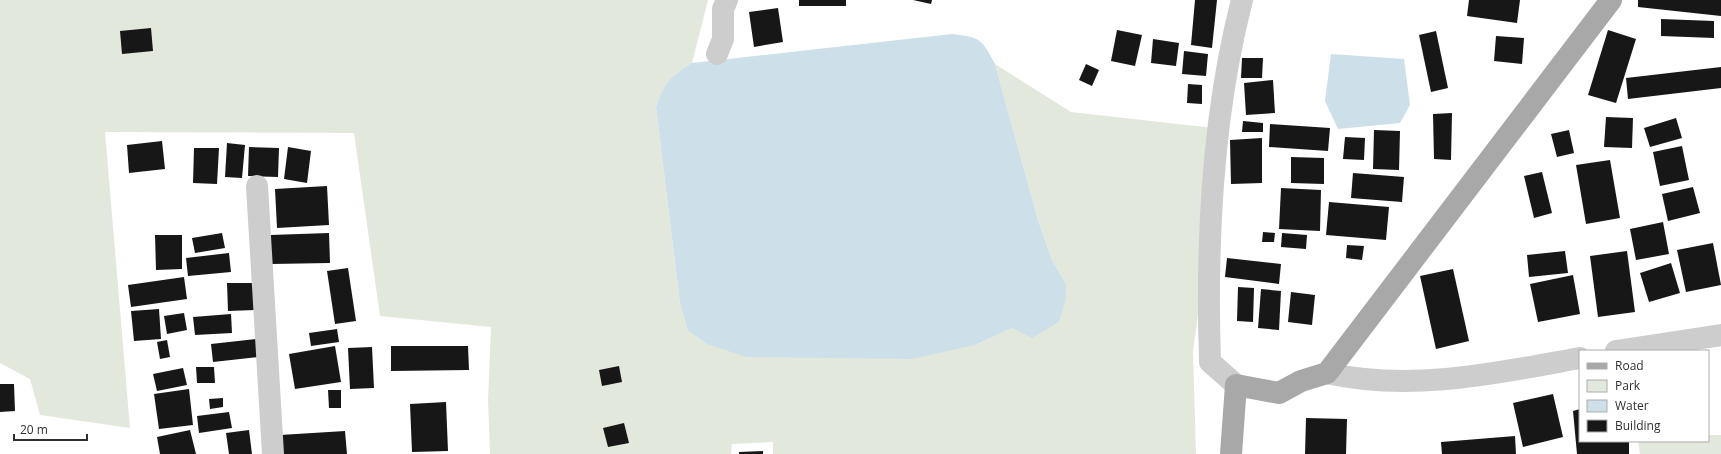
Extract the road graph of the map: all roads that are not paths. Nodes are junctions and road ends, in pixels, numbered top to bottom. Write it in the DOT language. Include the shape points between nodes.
graph roads {
  1 [pos="727,0"];
  2 [pos="1242,0"];
  3 [pos="1611,0"];
  4 [pos="717,54"];
  5 [pos="257,186"];
  6 [pos="1721,335"];
  7 [pos="1623,350"];
  8 [pos="1579,358"];
  9 [pos="1327,373"];
  10 [pos="1236,385"];
  11 [pos="273,454"];
  12 [pos="1231,454"];
  1 -- 4 [label="street" via="723,9 723,39"];
  2 -- 10 [label="street" via="1230,45 1216,153 1210,221 1208,297 1210,362"];
  3 -- 9 [label="main road"];
  5 -- 11 [label="street"];
  6 -- 7 [label="street"];
  8 -- 9 [label="street" via="1482,375 1403,382 1356,380"];
  9 -- 10 [label="main road" via="1301,381 1279,392"];
  10 -- 12 [label="main road"];
}
